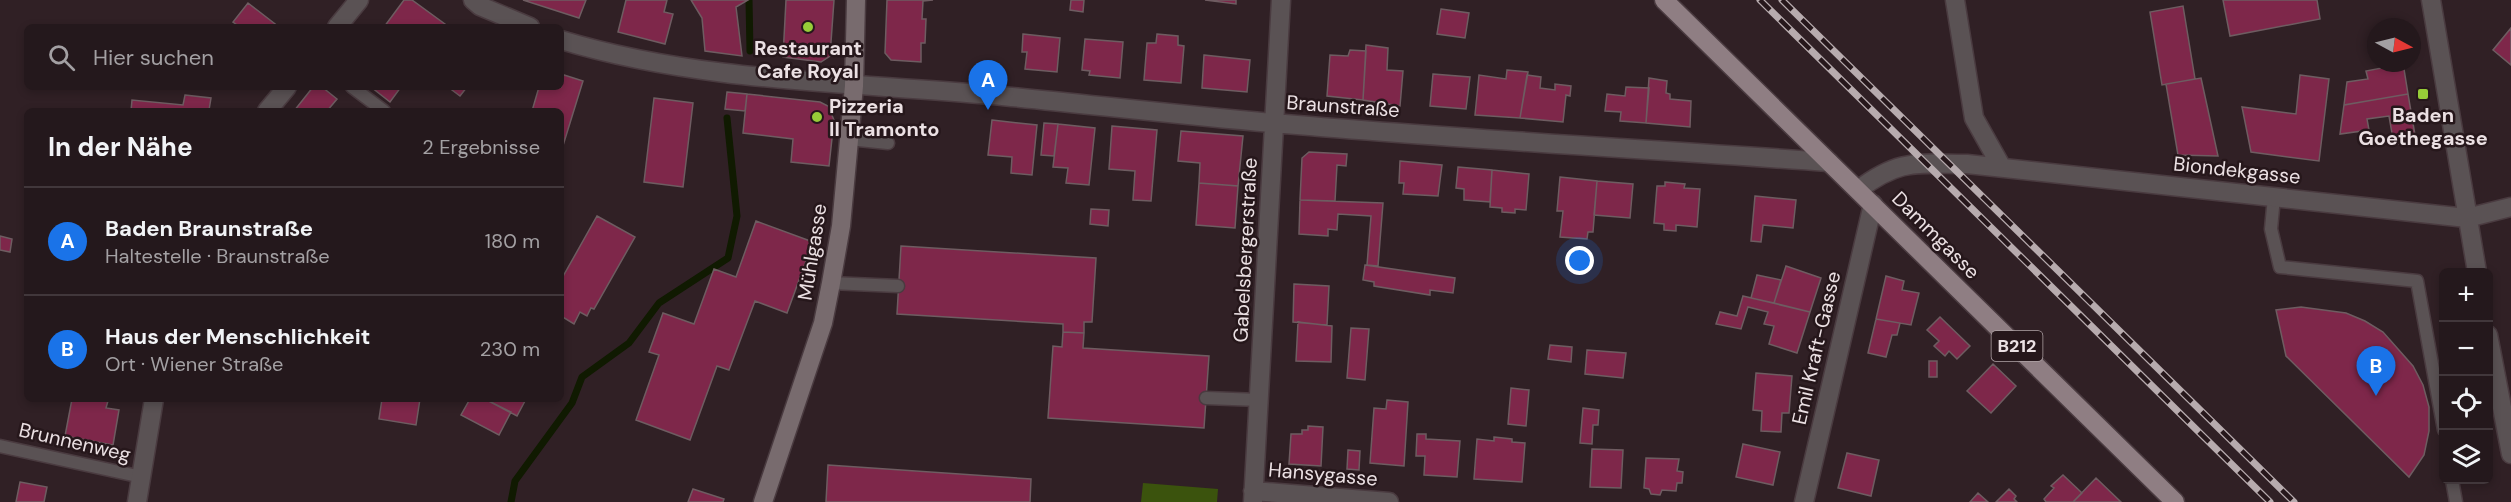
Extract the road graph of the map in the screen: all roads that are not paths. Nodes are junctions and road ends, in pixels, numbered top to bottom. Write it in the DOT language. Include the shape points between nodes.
graph roads {
  1 [pos="359,0"];
  2 [pos="473,0"];
  3 [pos="856,0"];
  4 [pos="1281,0"];
  5 [pos="1664,0"];
  6 [pos="1955,0"];
  7 [pos="2431,0"];
  8 [pos="339,24"];
  9 [pos="523,24"];
  10 [pos="564,41"];
  11 [pos="854,86"];
  12 [pos="284,90"];
  13 [pos="356,90"];
  14 [pos="270,108"];
  15 [pos="380,108"];
  16 [pos="1274,123"];
  17 [pos="849,140"];
  18 [pos="888,143"];
  19 [pos="1829,162"];
  20 [pos="2001,166"];
  21 [pos="1858,190"];
  22 [pos="2274,196"];
  23 [pos="1873,204"];
  24 [pos="2511,207"];
  25 [pos="2468,218"];
  26 [pos="2476,268"];
  27 [pos="831,283"];
  28 [pos="898,286"];
  29 [pos="2493,361"];
  30 [pos="1206,398"];
  31 [pos="1259,400"];
  32 [pos="154,402"];
  33 [pos="2439,402"];
  34 [pos="0,446"];
  35 [pos="2511,454"];
  36 [pos="142,477"];
  37 [pos="2453,484"];
  38 [pos="1253,497"];
  39 [pos="137,502"];
  40 [pos="763,502"];
  41 [pos="1389,502"];
  42 [pos="1804,502"];
  43 [pos="2175,502"];
  44 [pos="2456,502"];
  1 -- 8 [label="street"];
  2 -- 9 [label="street"];
  3 -- 11 [label="street, Mühlgasse"];
  4 -- 16 [label="street, Gabelsbergerstraße"];
  5 -- 19 [label="main road, Dammgasse / B212"];
  6 -- 20 [label="street" via="1974,118"];
  7 -- 25 [label="street"];
  10 -- 11 [label="street, Braunstraße" via="612,55 712,71"];
  11 -- 16 [label="street, Braunstraße"];
  11 -- 17 [label="street, Mühlgasse"];
  12 -- 14 [label="street"];
  13 -- 15 [label="lane"];
  16 -- 19 [label="street, Braunstraße"];
  16 -- 31 [label="street, Gabelsbergerstraße"];
  17 -- 18 [label="lane"];
  17 -- 27 [label="street, Mühlgasse"];
  19 -- 21 [label="main road, Dammgasse / B212"];
  20 -- 21 [label="street, Biondekgasse" via="1906,164 1878,175"];
  20 -- 22 [label="street, Biondekgasse"];
  21 -- 23 [label="main road, Dammgasse / B212"];
  22 -- 25 [label="street, Biondekgasse"];
  22 -- 33 [label="lane" via="2271,230 2280,267 2417,281"];
  23 -- 42 [label="street, Emil Kraft-Gasse"];
  23 -- 43 [label="main road, Dammgasse / B212"];
  24 -- 25 [label="street"];
  25 -- 26 [label="street"];
  27 -- 28 [label="lane"];
  27 -- 40 [label="street, Mühlgasse" via="823,323"];
  29 -- 35 [label="street"];
  30 -- 31 [label="lane"];
  31 -- 38 [label="street, Gabelsbergerstraße"];
  32 -- 36 [label="street"];
  34 -- 36 [label="lane, Brunnenweg"];
  36 -- 39 [label="street"];
  37 -- 44 [label="lane"];
  38 -- 41 [label="street, Hansygasse"];
}
